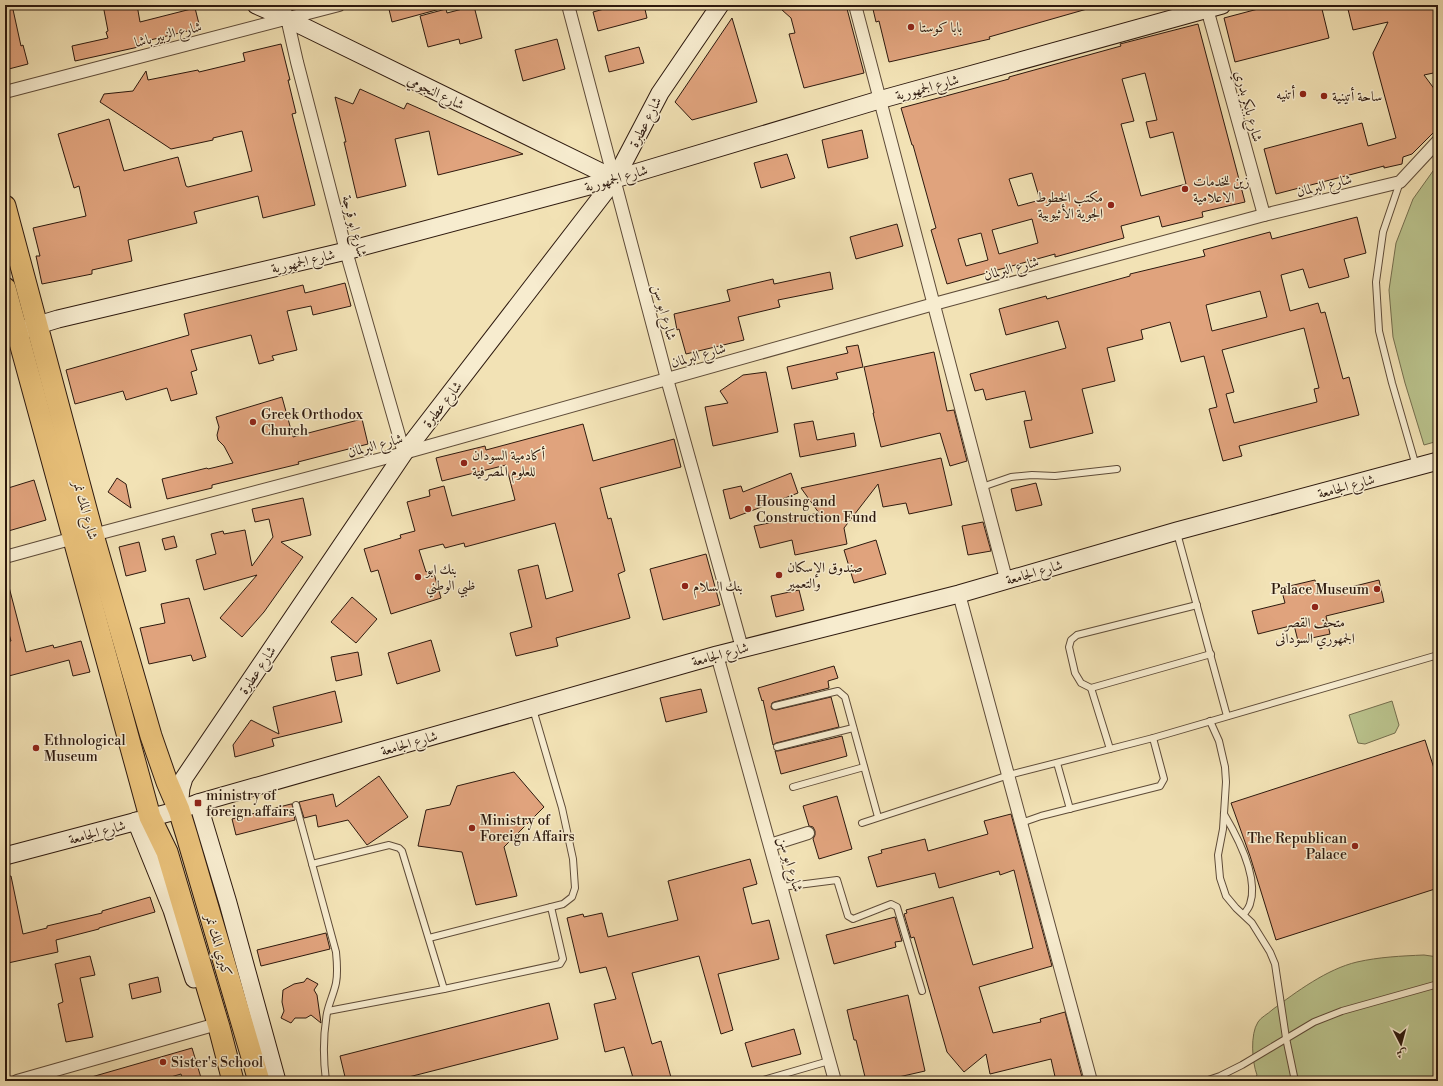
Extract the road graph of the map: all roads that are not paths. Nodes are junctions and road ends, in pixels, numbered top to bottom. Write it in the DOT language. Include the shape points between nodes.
graph roads {
  1 [pos="256,5"];
  2 [pos="339,5"];
  3 [pos="568,5"];
  4 [pos="720,5"];
  5 [pos="855,5"];
  6 [pos="1212,6"];
  7 [pos="286,12"];
  8 [pos="5,92"];
  9 [pos="879,100"];
  10 [pos="1438,141"];
  11 [pos="615,179"];
  12 [pos="1400,182"];
  13 [pos="5,206"];
  14 [pos="1264,215"];
  15 [pos="346,251"];
  16 [pos="5,288"];
  17 [pos="934,304"];
  18 [pos="20,331"];
  19 [pos="668,379"];
  20 [pos="404,453"];
  21 [pos="1438,461"];
  22 [pos="1416,467"];
  23 [pos="1117,470"];
  24 [pos="982,487"];
  25 [pos="1177,531"];
  26 [pos="83,536"];
  27 [pos="5,557"];
  28 [pos="1006,579"];
  29 [pos="959,594"];
  30 [pos="1198,605"];
  31 [pos="742,648"];
  32 [pos="1211,654"];
  33 [pos="717,655"];
  34 [pos="1438,657"];
  35 [pos="1091,688"];
  36 [pos="776,706"];
  37 [pos="532,708"];
  38 [pos="1227,716"];
  39 [pos="1210,721"];
  40 [pos="853,728"];
  41 [pos="1153,738"];
  42 [pos="777,747"];
  43 [pos="1110,749"];
  44 [pos="1057,763"];
  45 [pos="864,767"];
  46 [pos="1009,775"];
  47 [pos="793,787"];
  48 [pos="296,805"];
  49 [pos="189,806"];
  50 [pos="1070,809"];
  51 [pos="1224,814"];
  52 [pos="878,817"];
  53 [pos="143,819"];
  54 [pos="862,823"];
  55 [pos="1021,823"];
  56 [pos="808,833"];
  57 [pos="770,845"];
  58 [pos="5,856"];
  59 [pos="312,864"];
  60 [pos="782,888"];
  61 [pos="551,907"];
  62 [pos="1244,914"];
  63 [pos="429,938"];
  64 [pos="1438,984"];
  65 [pos="444,989"];
  66 [pos="922,991"];
  67 [pos="328,1012"];
  68 [pos="210,1026"];
  69 [pos="1286,1038"];
  70 [pos="829,1061"];
  71 [pos="17,1081"];
  72 [pos="225,1081"];
  73 [pos="233,1081"];
  74 [pos="259,1081"];
  75 [pos="278,1081"];
  76 [pos="326,1081"];
  77 [pos="760,1081"];
  78 [pos="835,1081"];
  79 [pos="1091,1081"];
  80 [pos="1205,1081"];
  81 [pos="1295,1081"];
  1 -- 7 [label="main road, شارع النجومي"];
  2 -- 7 [label="street, شارع الزبير باشا"];
  3 -- 11 [label="street, شارع ابو سن"];
  4 -- 11 [label="main road, شارع عطبرة" via="660,93"];
  5 -- 9 [label="street"];
  6 -- 9 [label="main road, شارع الجمهورية"];
  6 -- 14 [label="street, شارع بابكر بدري"];
  7 -- 8 [label="street, شارع الزبير باشا"];
  7 -- 11 [label="main road, شارع النجومي"];
  7 -- 15 [label="street, شارع ابو قرجة"];
  9 -- 11 [label="main road, شارع الجمهورية"];
  9 -- 17 [label="street"];
  10 -- 12 [label="street"];
  11 -- 15 [label="main road, شارع الجمهورية"];
  11 -- 19 [label="street, شارع ابو سن"];
  11 -- 20 [label="main road, شارع عطبرة"];
  12 -- 14 [label="street, شارع البرلمان"];
  12 -- 22 [label="lane" via="1383,232 1376,282 1378,324"];
  13 -- 18 [label="highway, شارع المك نمر"];
  14 -- 17 [label="street, شارع البرلمان"];
  15 -- 18 [label="main road, شارع الجمهورية"];
  15 -- 20 [label="street, شارع ابو قرجة"];
  16 -- 18 [label="highway, شارع المك نمر"];
  17 -- 19 [label="street, شارع البرلمان"];
  17 -- 24 [label="street"];
  18 -- 26 [label="highway, شارع المك نمر"];
  19 -- 20 [label="street, شارع البرلمان"];
  19 -- 31 [label="street, شارع ابو سن"];
  20 -- 26 [label="street, شارع البرلمان"];
  20 -- 49 [label="main road, شارع عطبرة" via="184,778 181,788"];
  21 -- 22 [label="main road, شارع الجامعة"];
  22 -- 25 [label="main road, شارع الجامعة"];
  23 -- 24 [label="lane" via="1055,476 1018,476"];
  24 -- 28 [label="street"];
  25 -- 28 [label="main road, شارع الجامعة"];
  25 -- 30 [label="lane"];
  26 -- 27 [label="street, شارع البرلمان"];
  26 -- 49 [label="highway, شارع المك نمر" via="167,782"];
  26 -- 53 [label="highway, شارع المك نمر"];
  28 -- 29 [label="main road, شارع الجامعة"];
  29 -- 31 [label="main road, شارع الجامعة"];
  29 -- 46 [label="street"];
  30 -- 32 [label="lane"];
  30 -- 35 [label="lane" via="1077,635 1071,640 1069,647 1075,673 1082,683"];
  31 -- 33 [label="main road, شارع الجامعة"];
  32 -- 35 [label="lane"];
  32 -- 38 [label="lane"];
  33 -- 37 [label="main road, شارع الجامعة"];
  33 -- 57 [label="street, شارع ابو سن"];
  34 -- 38 [label="lane"];
  35 -- 43 [label="lane"];
  36 -- 40 [label="lane" via="838,691 845,697"];
  37 -- 49 [label="main road, شارع الجامعة"];
  37 -- 61 [label="lane" via="562,808 573,859 576,888 572,897 563,904"];
  38 -- 39 [label="lane"];
  39 -- 41 [label="lane"];
  39 -- 51 [label="lane" via="1219,741 1224,767"];
  40 -- 42 [label="lane"];
  40 -- 45 [label="lane"];
  41 -- 43 [label="lane"];
  41 -- 50 [label="lane" via="1164,779 1160,786"];
  43 -- 44 [label="lane"];
  44 -- 46 [label="lane"];
  44 -- 50 [label="lane"];
  45 -- 47 [label="lane"];
  45 -- 52 [label="lane"];
  46 -- 52 [label="lane"];
  46 -- 55 [label="street"];
  48 -- 59 [label="lane"];
  49 -- 53 [label="main road, شارع الجامعة"];
  49 -- 74 [label="highway, كبري المك نمر"];
  49 -- 75 [label="main road" via="233,918"];
  50 -- 55 [label="lane"];
  51 -- 62 [label="lane" via="1244,853 1252,886 1250,905"];
  51 -- 62 [label="lane" via="1218,855 1220,878 1226,896"];
  52 -- 54 [label="lane"];
  53 -- 58 [label="main road, شارع الجامعة"];
  53 -- 68 [label="main road"];
  53 -- 73 [label="highway, كبري المك نمر" via="167,852 220,1027"];
  55 -- 79 [label="street"];
  56 -- 57 [label="street"];
  57 -- 60 [label="street, شارع ابو سن"];
  59 -- 63 [label="lane" via="389,845 399,848"];
  59 -- 67 [label="lane" via="338,967"];
  60 -- 66 [label="lane" via="837,880 848,916 853,919 890,904 898,907"];
  60 -- 70 [label="street, شارع ابو سن"];
  61 -- 63 [label="lane"];
  61 -- 65 [label="lane" via="563,959 560,964"];
  62 -- 69 [label="lane" via="1270,952 1275,964"];
  63 -- 65 [label="lane"];
  64 -- 69 [label="lane" via="1342,1011 1314,1022"];
  65 -- 67 [label="lane"];
  67 -- 76 [label="lane" via="323,1059"];
  68 -- 71 [label="street"];
  68 -- 72 [label="main road"];
  69 -- 80 [label="lane" via="1242,1065"];
  69 -- 81 [label="lane"];
  70 -- 77 [label="lane"];
  70 -- 78 [label="street, شارع ابو سن"];
}
